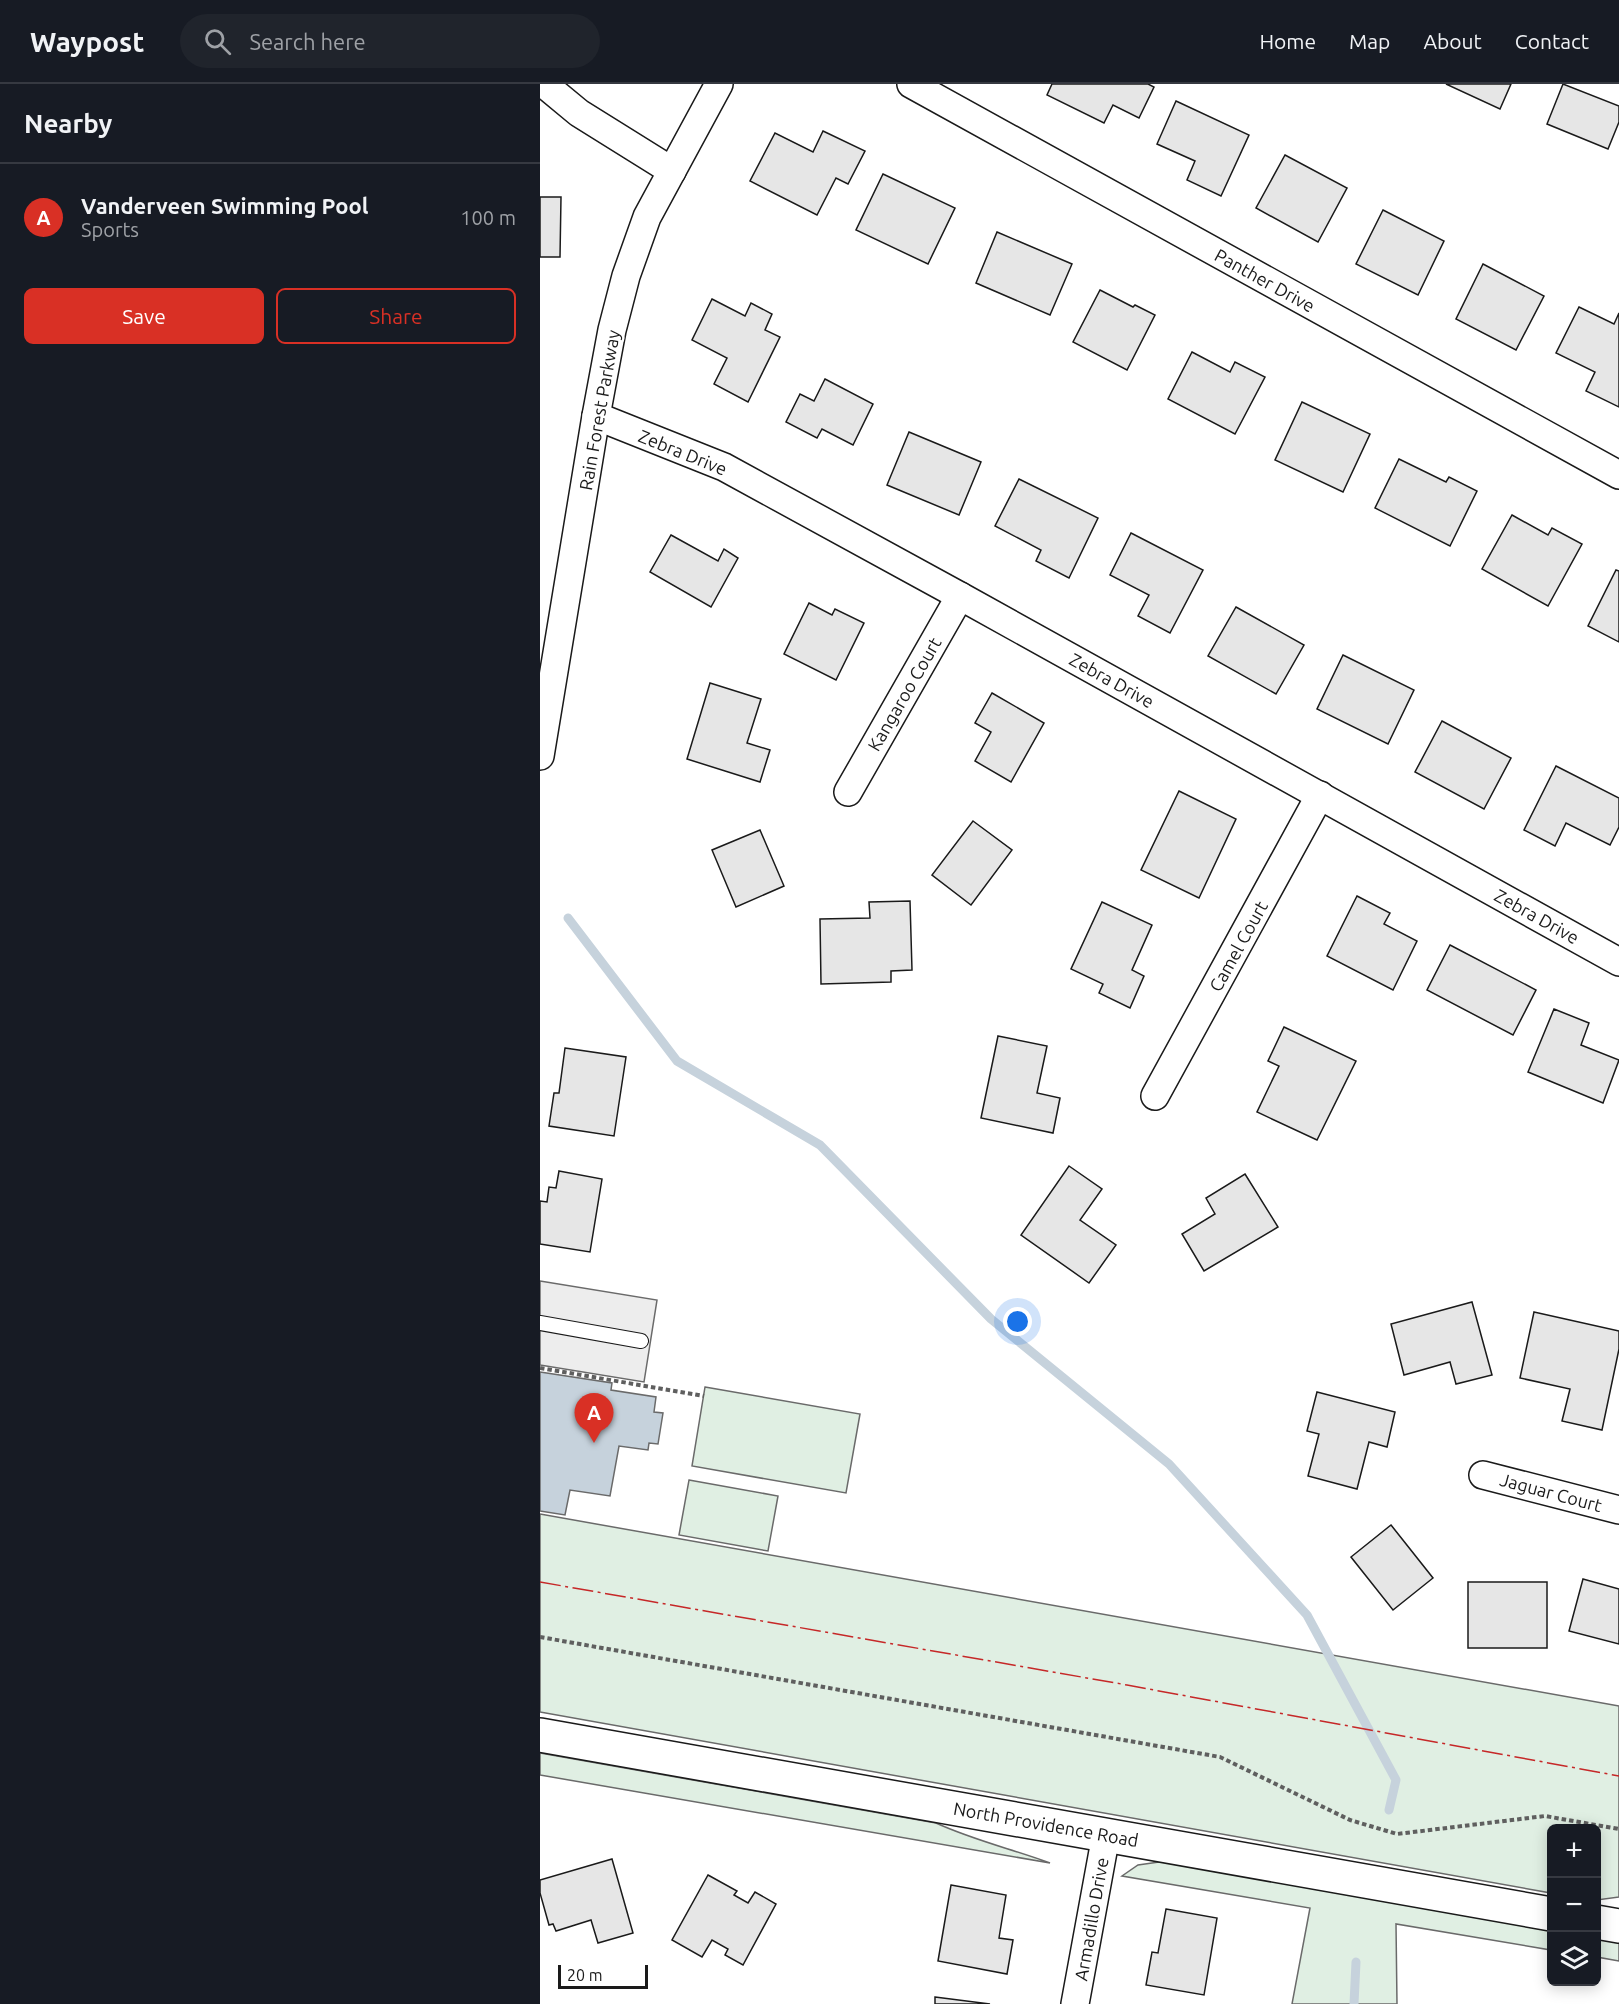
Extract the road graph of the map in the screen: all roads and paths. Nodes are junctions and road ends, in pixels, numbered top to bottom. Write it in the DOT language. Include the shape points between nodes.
graph roads {
  1 [pos="544,84"];
  2 [pos="719,84"];
  3 [pos="911,84"];
  4 [pos="672,171"];
  5 [pos="596,416"];
  6 [pos="1619,475"];
  7 [pos="960,596"];
  8 [pos="540,756"];
  9 [pos="848,792"];
  10 [pos="1320,795"];
  11 [pos="1619,962"];
  12 [pos="1155,1096"];
  13 [pos="540,1323"];
  14 [pos="641,1341"];
  15 [pos="540,1368"];
  16 [pos="704,1396"];
  17 [pos="1484,1475"];
  18 [pos="1619,1510"];
  19 [pos="540,1637"];
  20 [pos="540,1735"];
  21 [pos="1619,1829"];
  22 [pos="1106,1834"];
  23 [pos="1547,1913"];
  24 [pos="1601,1923"];
  25 [pos="1619,1926"];
  26 [pos="1075,2004"];
  1 -- 4 [label="street" via="579,113"];
  2 -- 4 [label="street, Rain Forest Parkway"];
  3 -- 6 [label="street, Panther Drive"];
  4 -- 5 [label="street, Rain Forest Parkway" via="647,217 626,276"];
  5 -- 7 [label="street, Zebra Drive" via="724,467"];
  5 -- 8 [label="street, Rain Forest Parkway"];
  7 -- 9 [label="street, Kangaroo Court"];
  7 -- 10 [label="street, Zebra Drive"];
  10 -- 11 [label="street, Zebra Drive"];
  10 -- 12 [label="street, Camel Court"];
  13 -- 14 [label="lane"];
  15 -- 16 [label="path"];
  17 -- 18 [label="street, Jaguar Court"];
  19 -- 21 [label="path" via="1220,1757 1350,1821 1397,1834 1545,1816"];
  20 -- 22 [label="street, North Providence Road"];
  22 -- 23 [label="street, North Providence Road"];
  22 -- 26 [label="street, Armadillo Drive"];
  24 -- 25 [label="street"];
}
